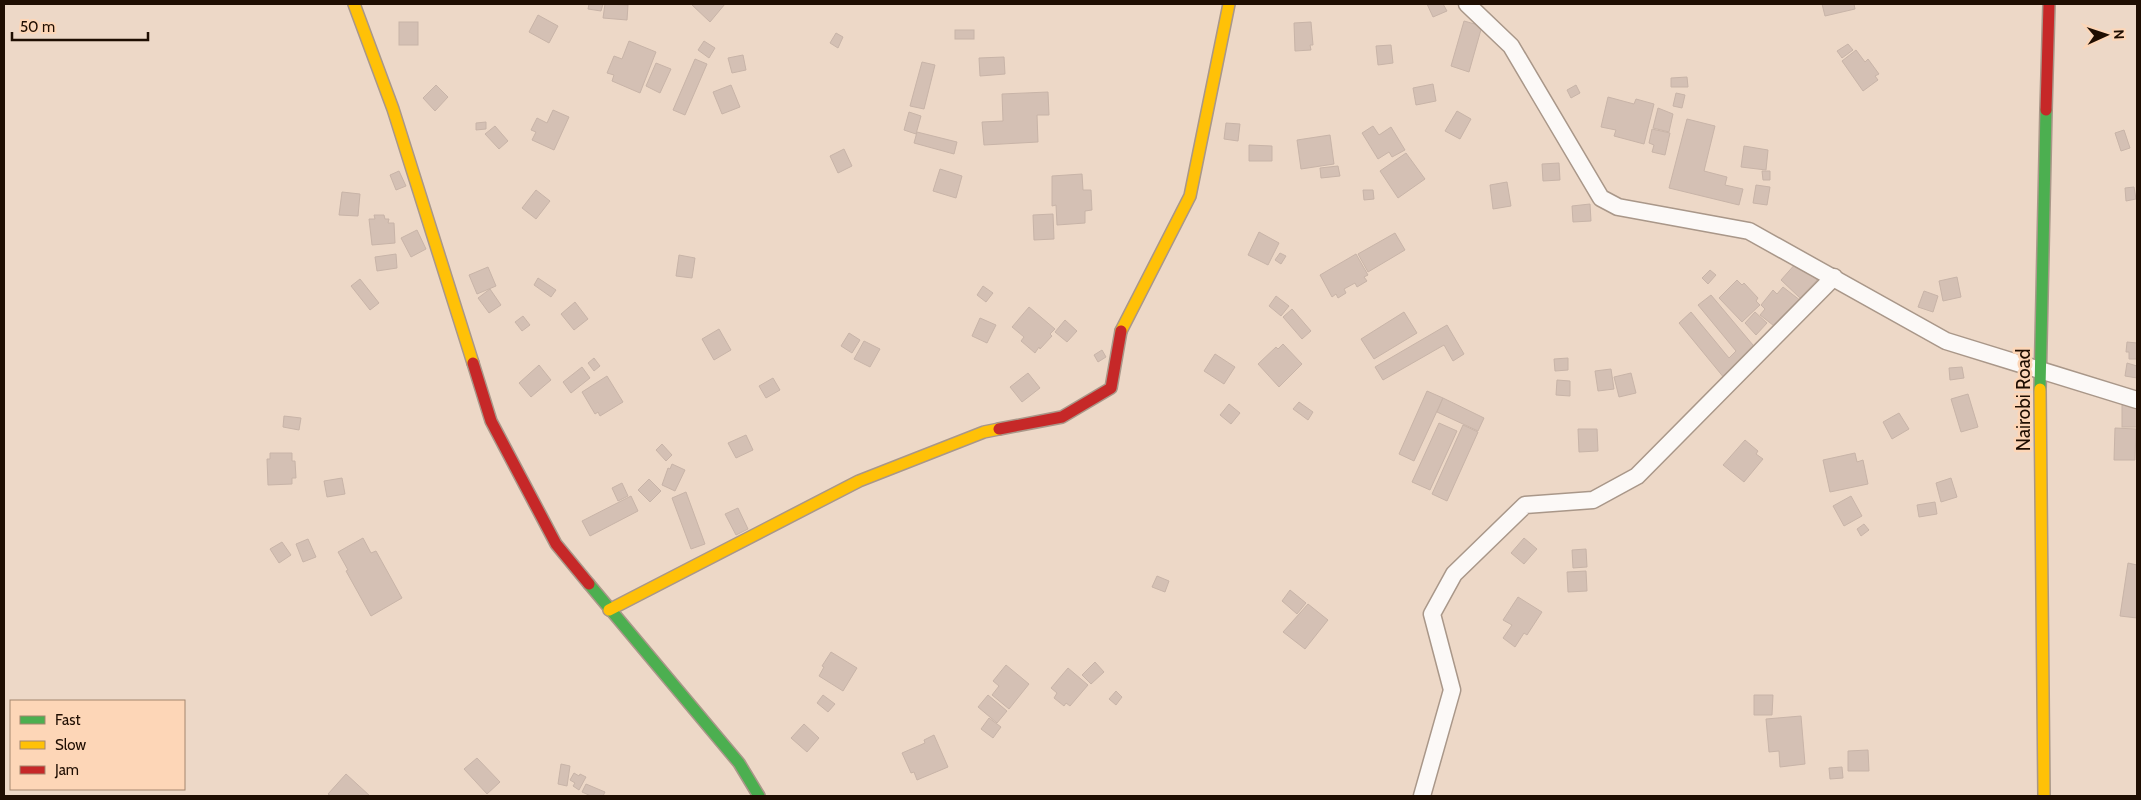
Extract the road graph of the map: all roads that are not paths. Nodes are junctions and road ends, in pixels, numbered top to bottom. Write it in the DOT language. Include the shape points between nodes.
graph roads {
  1 [pos="354,4"];
  2 [pos="1228,4"];
  3 [pos="1466,4"];
  4 [pos="2049,4"];
  5 [pos="1834,277"];
  6 [pos="2040,370"];
  7 [pos="2137,400"];
  8 [pos="609,610"];
  9 [pos="759,796"];
  10 [pos="1422,796"];
  11 [pos="2044,796"];
  1 -- 8 [label="main road" via="393,109 490,421 556,544"];
  2 -- 8 [label="main road" via="1190,196 1121,329 1111,388 1062,417 984,432 859,481"];
  3 -- 5 [label="street" via="1511,46 1601,198 1618,206 1749,231"];
  4 -- 6 [label="main road, Nairobi Road"];
  5 -- 6 [label="street" via="1946,341"];
  5 -- 10 [label="street" via="1637,476 1593,500 1525,505 1454,574 1432,614 1452,690"];
  6 -- 7 [label="street"];
  6 -- 11 [label="main road, Nairobi Road"];
  8 -- 9 [label="main road" via="739,763"];
}
